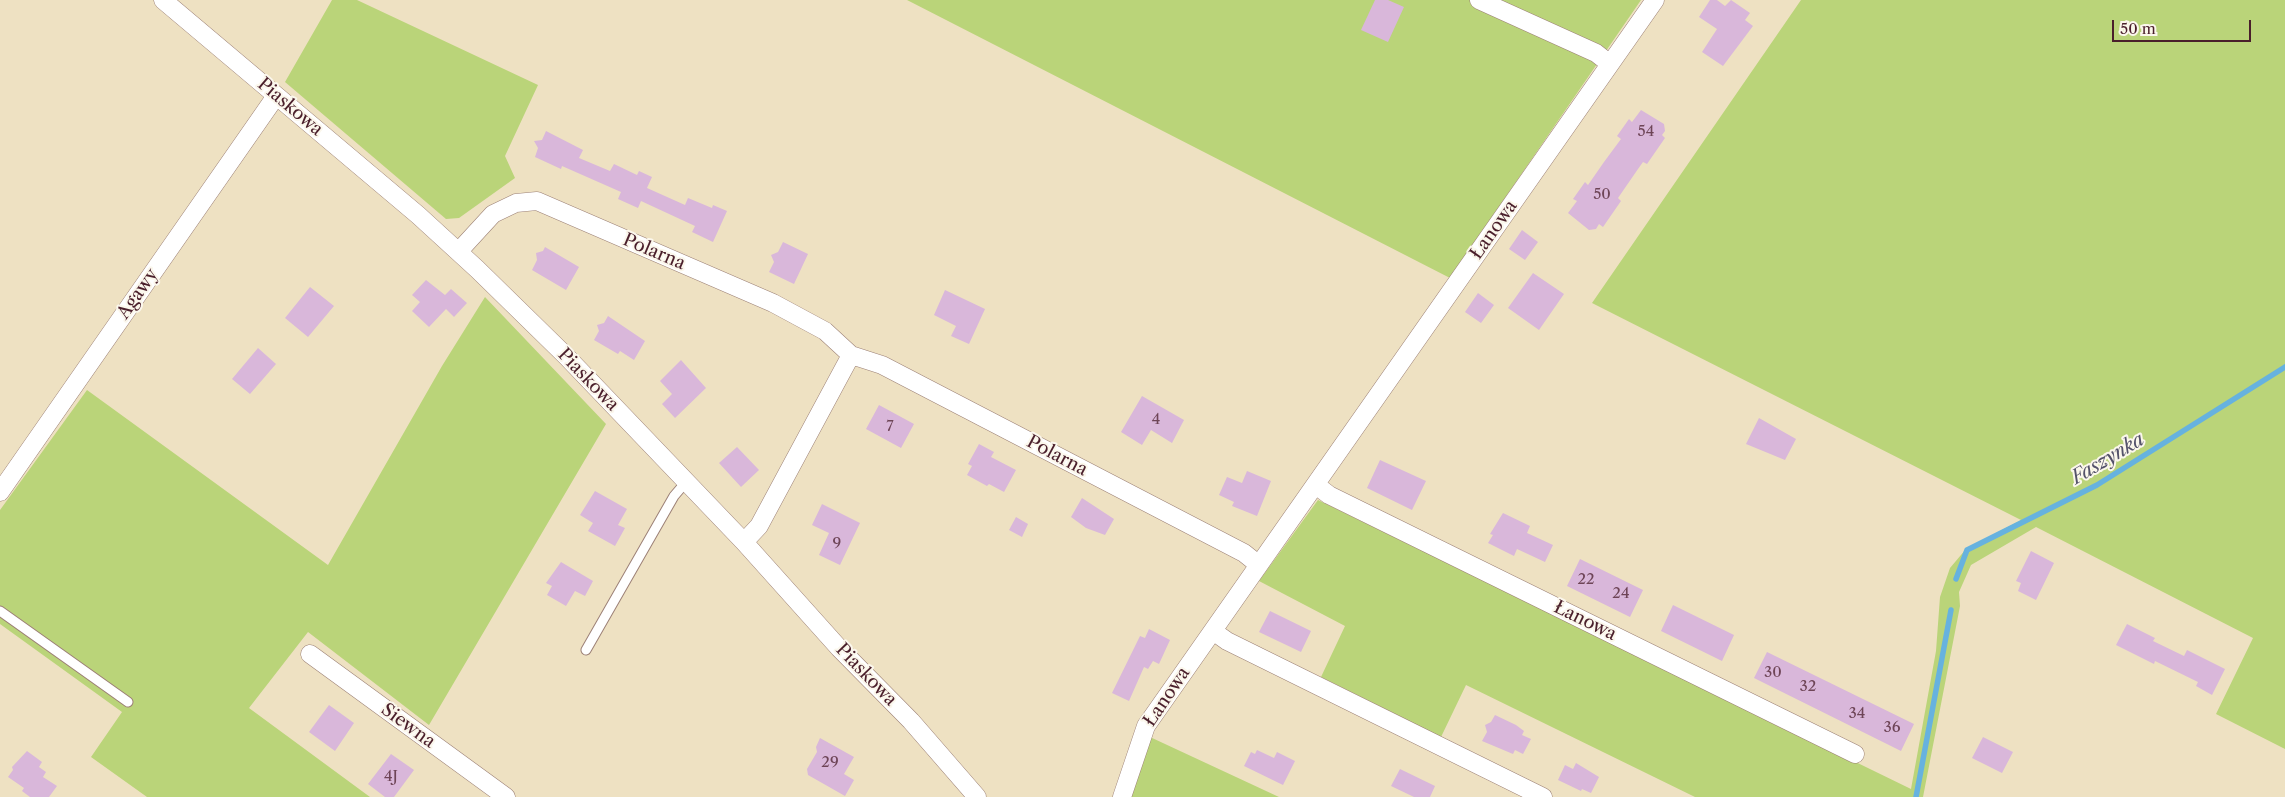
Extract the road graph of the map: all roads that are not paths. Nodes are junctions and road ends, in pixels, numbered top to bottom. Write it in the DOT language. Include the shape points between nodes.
graph roads {
  1 [pos="164,0"];
  2 [pos="1479,0"];
  3 [pos="1655,0"];
  4 [pos="1610,64"];
  5 [pos="276,96"];
  6 [pos="459,251"];
  7 [pos="851,355"];
  8 [pos="686,482"];
  9 [pos="1316,485"];
  10 [pos="0,492"];
  11 [pos="744,542"];
  12 [pos="1259,565"];
  13 [pos="0,611"];
  14 [pos="1213,631"];
  15 [pos="586,650"];
  16 [pos="310,654"];
  17 [pos="128,702"];
  18 [pos="1855,754"];
  19 [pos="506,797"];
  20 [pos="977,797"];
  21 [pos="1122,797"];
  22 [pos="1543,797"];
  1 -- 5 [label="street, Piaskowa"];
  2 -- 4 [label="street" via="1596,53"];
  3 -- 4 [label="street, Łanowa"];
  4 -- 9 [label="street, Łanowa"];
  5 -- 6 [label="street, Piaskowa"];
  5 -- 10 [label="street, Agawy"];
  6 -- 7 [label="street, Polarna" via="494,214 516,202 537,201 772,303 825,331"];
  6 -- 8 [label="street, Piaskowa" via="566,356"];
  7 -- 11 [label="street" via="759,526"];
  7 -- 12 [label="street, Polarna" via="882,364 1244,553"];
  8 -- 11 [label="street, Piaskowa"];
  8 -- 15 [label="lane" via="674,496"];
  9 -- 12 [label="street, Łanowa"];
  9 -- 18 [label="street, Łanowa" via="1329,495"];
  11 -- 20 [label="street, Piaskowa" via="839,648 911,721"];
  12 -- 14 [label="street, Łanowa"];
  13 -- 17 [label="lane"];
  14 -- 21 [label="street, Łanowa" via="1146,726"];
  14 -- 22 [label="street" via="1227,641"];
  16 -- 19 [label="street, Siewna"];
}
